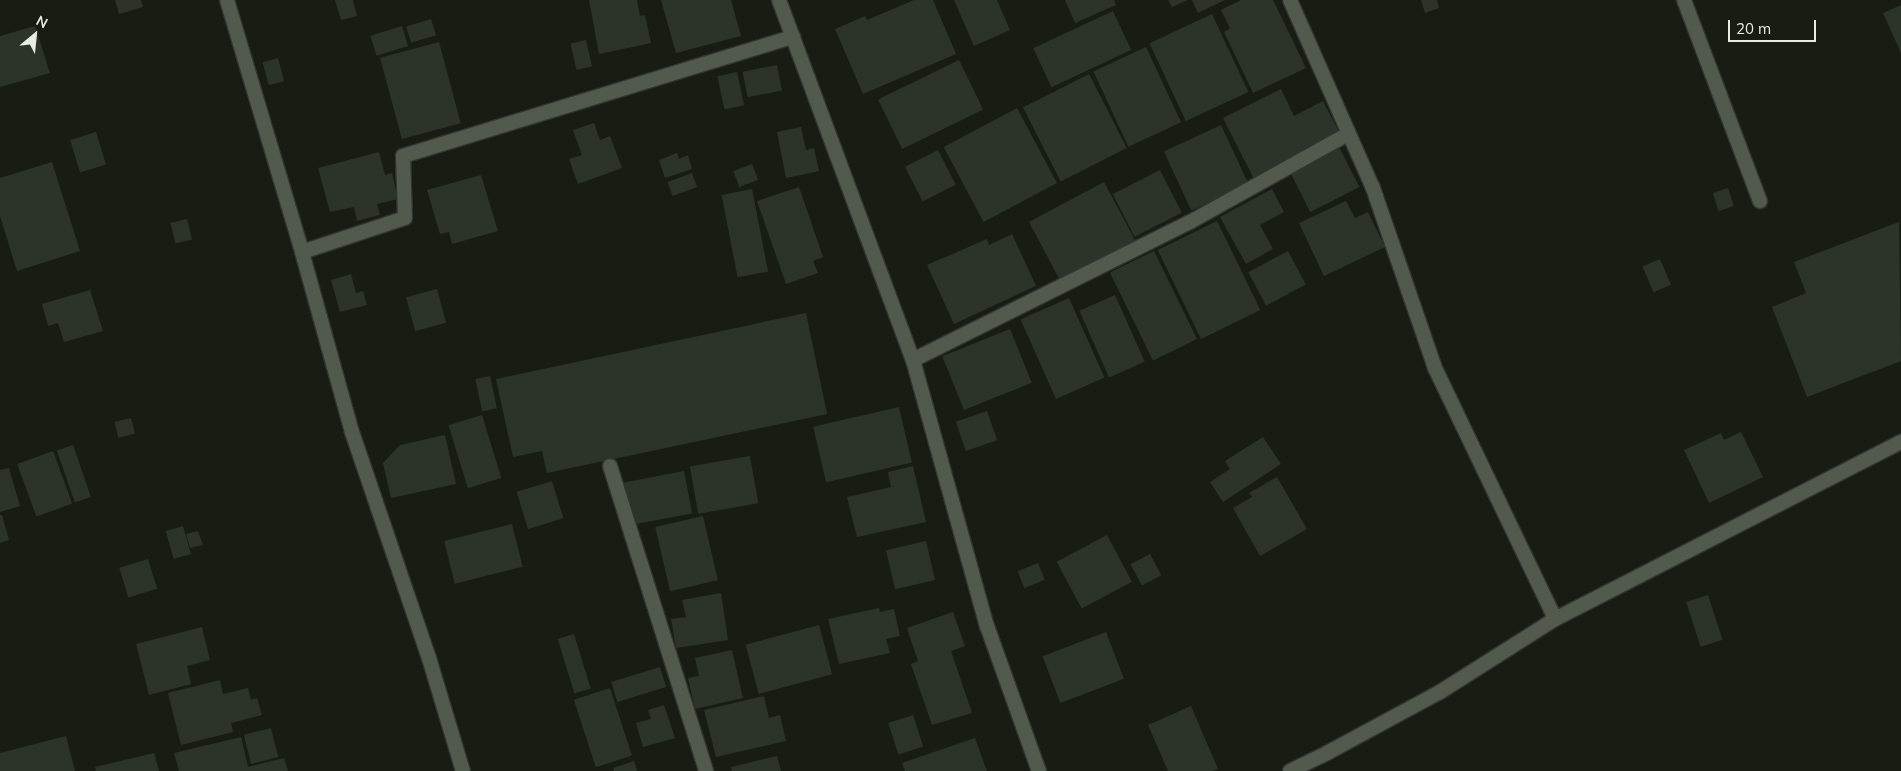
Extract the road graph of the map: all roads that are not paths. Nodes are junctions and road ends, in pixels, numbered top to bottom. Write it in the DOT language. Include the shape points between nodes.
graph roads {
  1 [pos="227,0"];
  2 [pos="779,0"];
  3 [pos="1290,0"];
  4 [pos="1684,0"];
  5 [pos="793,37"];
  6 [pos="1348,134"];
  7 [pos="1760,200"];
  8 [pos="302,252"];
  9 [pos="913,360"];
  10 [pos="1901,442"];
  11 [pos="610,466"];
  12 [pos="1555,619"];
  13 [pos="463,771"];
  14 [pos="706,771"];
  15 [pos="1039,771"];
  16 [pos="1290,771"];
  1 -- 8 [label="street"];
  2 -- 5 [label="street"];
  3 -- 6 [label="street"];
  4 -- 7 [label="street"];
  5 -- 8 [label="street" via="403,156 405,218"];
  5 -- 9 [label="street"];
  6 -- 9 [label="street" via="1190,222"];
  6 -- 12 [label="street" via="1373,188 1435,368"];
  8 -- 13 [label="street" via="352,432 429,658"];
  9 -- 15 [label="street" via="987,626"];
  10 -- 12 [label="street"];
  11 -- 14 [label="street"];
  12 -- 16 [label="street" via="1440,692"];
}
